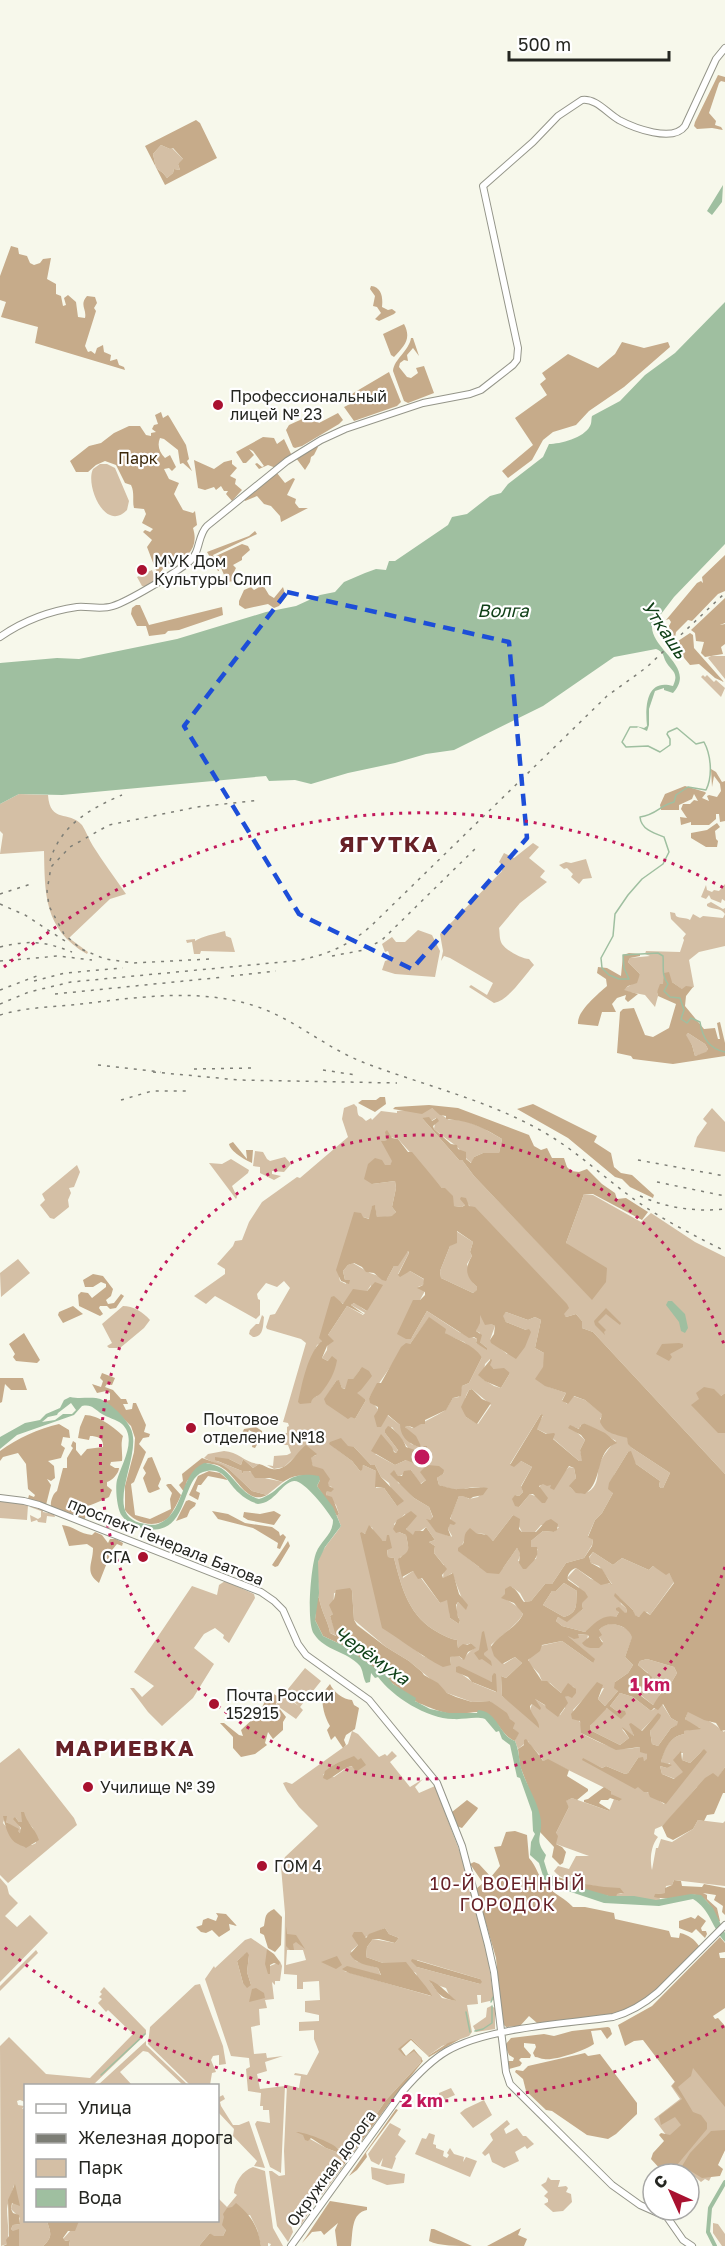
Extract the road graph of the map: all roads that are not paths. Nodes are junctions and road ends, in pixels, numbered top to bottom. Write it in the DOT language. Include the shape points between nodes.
graph roads {
  1 [pos="725,48"];
  2 [pos="0,637"];
  3 [pos="0,1498"];
  4 [pos="725,1926"];
  5 [pos="500,2034"];
  6 [pos="291,2246"];
  7 [pos="692,2246"];
  1 -- 2 [label="main road" via="678,133 636,127 594,102 582,100 558,116 483,186 518,345 517,360 492,382 477,391 423,403 321,440 287,461 207,526 197,552 188,562 124,601 106,608 77,607 34,618"];
  3 -- 5 [label="main road, проспект Генерала Батова" via="39,1505 261,1592 285,1613 306,1655 379,1710 434,1778 448,1809 469,1869 490,1951"];
  4 -- 5 [label="main road, Окружная дорога" via="662,1994 628,2017"];
  5 -- 6 [label="main road, Окружная дорога" via="474,2040 441,2055 413,2080"];
  5 -- 7 [label="main road, проспект Генерала Батова" via="513,2087 612,2185 636,2203 667,2217"];
}
